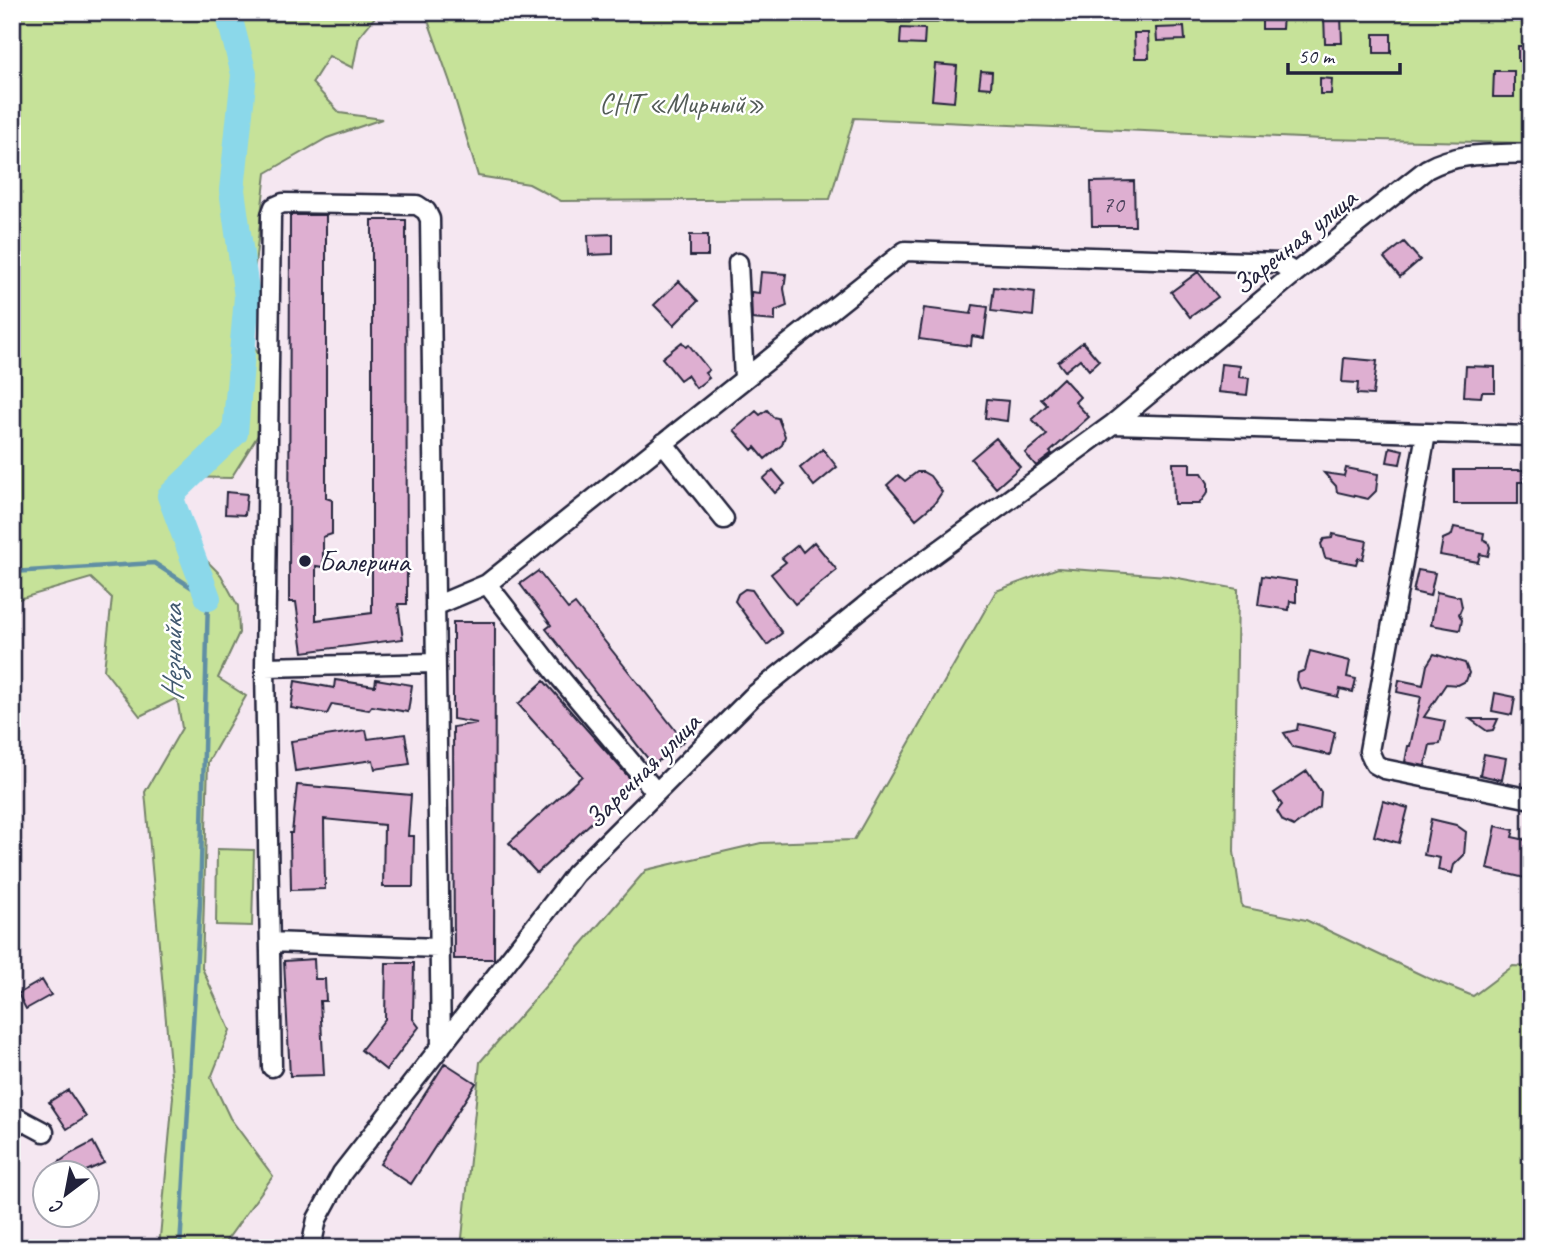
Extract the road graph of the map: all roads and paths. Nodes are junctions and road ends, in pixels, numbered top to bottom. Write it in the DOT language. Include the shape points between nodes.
graph roads {
  1 [pos="891,12"];
  2 [pos="935,12"];
  3 [pos="1531,153"];
  4 [pos="738,263"];
  5 [pos="1296,273"];
  6 [pos="744,378"];
  7 [pos="1113,424"];
  8 [pos="1426,434"];
  9 [pos="1531,436"];
  10 [pos="663,443"];
  11 [pos="724,519"];
  12 [pos="487,584"];
  13 [pos="435,606"];
  14 [pos="435,663"];
  15 [pos="265,667"];
  16 [pos="656,792"];
  17 [pos="1531,799"];
  18 [pos="270,942"];
  19 [pos="438,948"];
  20 [pos="441,1047"];
  21 [pos="272,1067"];
  22 [pos="12,1115"];
  23 [pos="44,1132"];
  24 [pos="311,1248"];
  1 -- 2 [label="street"];
  3 -- 5 [label="street, Заречная улица" via="1444,159"];
  4 -- 6 [label="street"];
  5 -- 6 [label="street" via="1279,262 905,251"];
  5 -- 7 [label="street, Заречная улица"];
  6 -- 10 [label="street"];
  7 -- 8 [label="street"];
  7 -- 16 [label="street, Заречная улица" via="850,618 752,697"];
  8 -- 9 [label="street"];
  8 -- 17 [label="street" via="1369,751 1375,764 1384,769"];
  10 -- 11 [label="street"];
  10 -- 12 [label="street"];
  12 -- 13 [label="street"];
  12 -- 16 [label="street"];
  13 -- 14 [label="street"];
  13 -- 15 [label="street" via="430,219 417,205 282,203 271,215"];
  14 -- 15 [label="street"];
  14 -- 19 [label="street"];
  15 -- 18 [label="street"];
  16 -- 20 [label="street, Заречная улица" via="575,874"];
  18 -- 19 [label="street"];
  18 -- 21 [label="street"];
  19 -- 20 [label="street"];
  20 -- 24 [label="street, Заречная улица" via="342,1173 317,1219"];
  22 -- 23 [label="street"];
}
